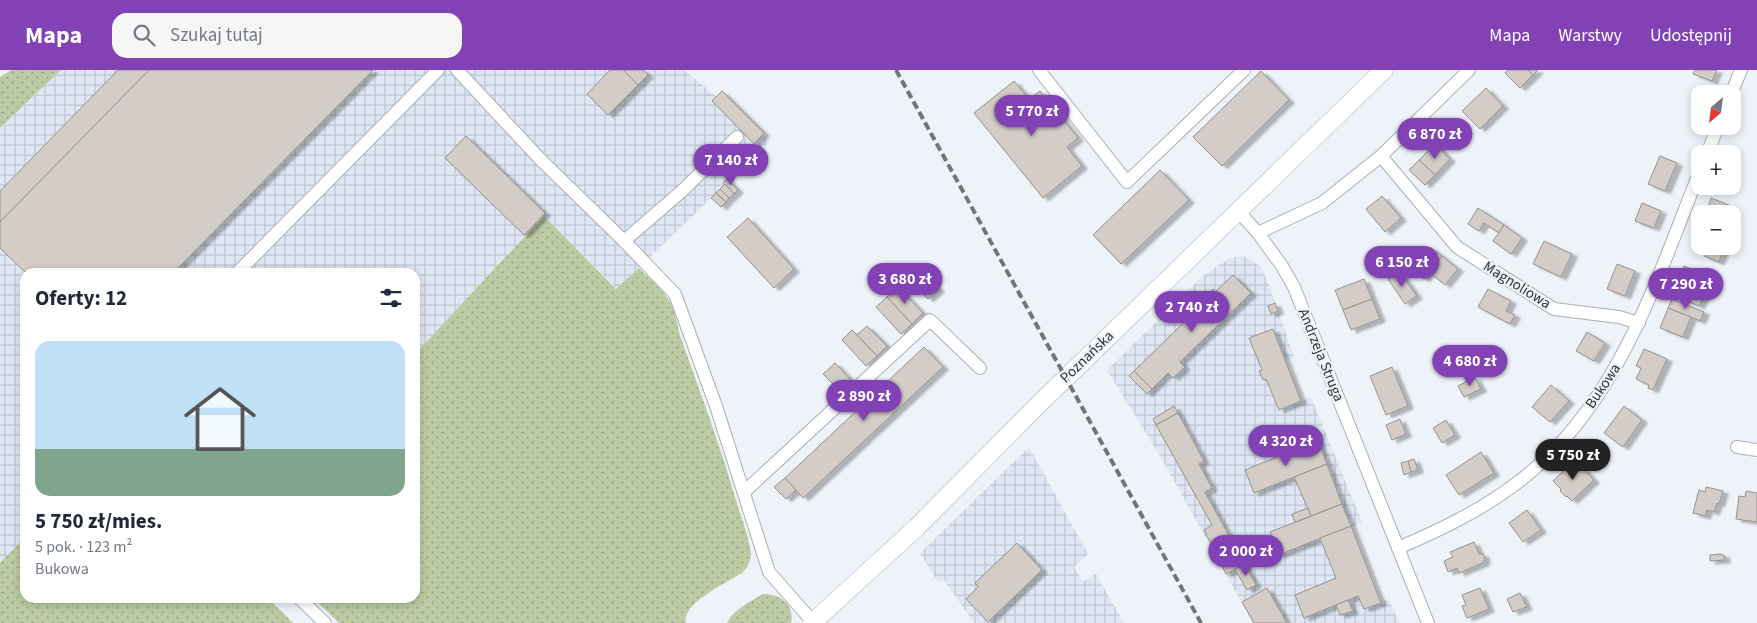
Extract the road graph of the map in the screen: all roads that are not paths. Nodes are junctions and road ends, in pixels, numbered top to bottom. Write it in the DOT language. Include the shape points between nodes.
graph roads {
  1 [pos="438,70"];
  2 [pos="457,70"];
  3 [pos="1038,70"];
  4 [pos="1244,70"];
  5 [pos="1384,70"];
  6 [pos="1469,70"];
  7 [pos="1741,70"];
  8 [pos="1735,85"];
  9 [pos="737,137"];
  10 [pos="1381,156"];
  11 [pos="1691,193"];
  12 [pos="1238,211"];
  13 [pos="1258,233"];
  14 [pos="624,241"];
  15 [pos="242,268"];
  16 [pos="1639,323"];
  17 [pos="980,368"];
  18 [pos="1737,447"];
  19 [pos="1757,450"];
  20 [pos="744,492"];
  21 [pos="1398,548"];
  22 [pos="304,603"];
  23 [pos="813,622"];
  24 [pos="325,623"];
  25 [pos="1428,623"];
  1 -- 15 [label="street"];
  2 -- 14 [label="street" via="540,159"];
  3 -- 4 [label="street" via="1127,182"];
  5 -- 12 [label="main road, Poznańska"];
  6 -- 10 [label="street"];
  7 -- 8 [label="street"];
  9 -- 14 [label="street"];
  10 -- 13 [label="street" via="1322,203"];
  10 -- 16 [label="street, Magnoliowa" via="1457,247 1554,309 1619,317"];
  11 -- 16 [label="street, Bukowa"];
  12 -- 13 [label="street, Andrzeja Struga"];
  12 -- 23 [label="main road, Poznańska" via="917,527"];
  13 -- 21 [label="street, Andrzeja Struga" via="1294,287"];
  14 -- 20 [label="street" via="675,294"];
  16 -- 21 [label="street, Bukowa" via="1594,402 1538,465 1484,506"];
  17 -- 20 [label="street" via="930,320"];
  18 -- 19 [label="street"];
  20 -- 23 [label="street" via="769,572"];
  21 -- 25 [label="street, Andrzeja Struga"];
  22 -- 24 [label="street"];
}
